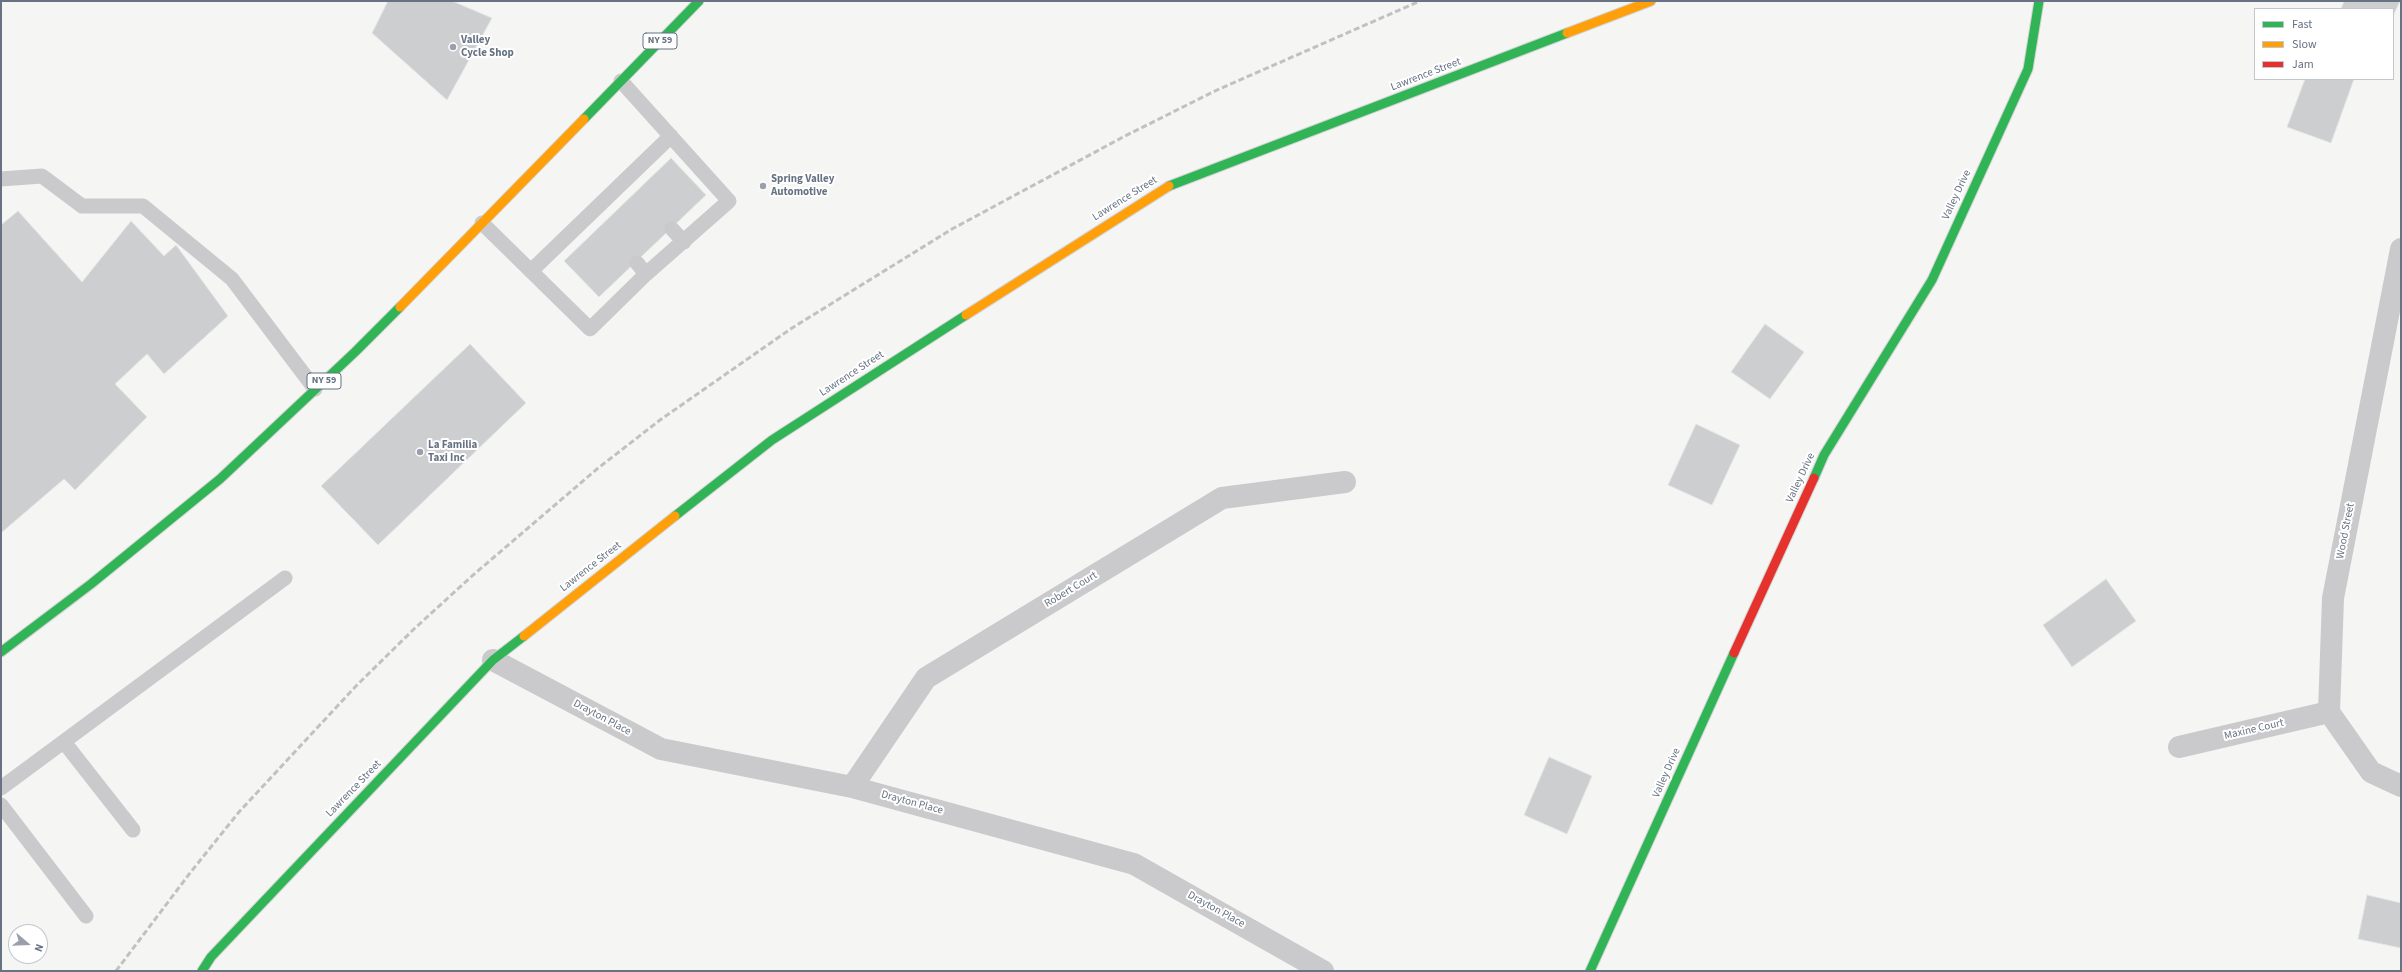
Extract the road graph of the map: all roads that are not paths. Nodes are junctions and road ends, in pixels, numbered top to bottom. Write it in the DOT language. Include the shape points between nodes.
graph roads {
  1 [pos="699,1"];
  2 [pos="1651,1"];
  3 [pos="2039,1"];
  4 [pos="621,81"];
  5 [pos="671,136"];
  6 [pos="1,179"];
  7 [pos="482,223"];
  8 [pos="672,229"];
  9 [pos="684,242"];
  10 [pos="2401,249"];
  11 [pos="531,271"];
  12 [pos="315,389"];
  13 [pos="1345,482"];
  14 [pos="285,578"];
  15 [pos="1,652"];
  16 [pos="493,660"];
  17 [pos="2329,712"];
  18 [pos="64,742"];
  19 [pos="2179,748"];
  20 [pos="2401,786"];
  21 [pos="852,787"];
  22 [pos="1,788"];
  23 [pos="1,805"];
  24 [pos="133,830"];
  25 [pos="86,916"];
  26 [pos="202,971"];
  27 [pos="1323,971"];
  28 [pos="1590,971"];
  1 -- 4 [label="street, NY 59"];
  2 -- 16 [label="street, Lawrence Street" via="1164,188 772,440"];
  3 -- 28 [label="street, Valley Drive" via="2028,69 1935,272 1824,455"];
  4 -- 5 [label="lane"];
  4 -- 7 [label="street, NY 59"];
  5 -- 9 [label="lane" via="729,201"];
  5 -- 11 [label="lane" via="631,183 594,219"];
  6 -- 12 [label="lane" via="42,176 82,206 143,206 232,279"];
  7 -- 11 [label="lane"];
  7 -- 12 [label="street, NY 59"];
  8 -- 9 [label="lane"];
  9 -- 11 [label="lane" via="642,269 590,329"];
  10 -- 17 [label="street, Wood Street" via="2333,598"];
  12 -- 15 [label="street, NY 59" via="220,479 91,584"];
  13 -- 21 [label="street, Robert Court" via="1222,498 926,678"];
  14 -- 18 [label="lane"];
  16 -- 21 [label="street, Drayton Place" via="661,749"];
  16 -- 26 [label="street, Lawrence Street" via="211,957"];
  17 -- 19 [label="street, Maxine Court"];
  17 -- 20 [label="street" via="2371,772"];
  18 -- 22 [label="lane"];
  18 -- 24 [label="lane"];
  21 -- 27 [label="street, Drayton Place" via="1134,864"];
  23 -- 25 [label="lane"];
}
